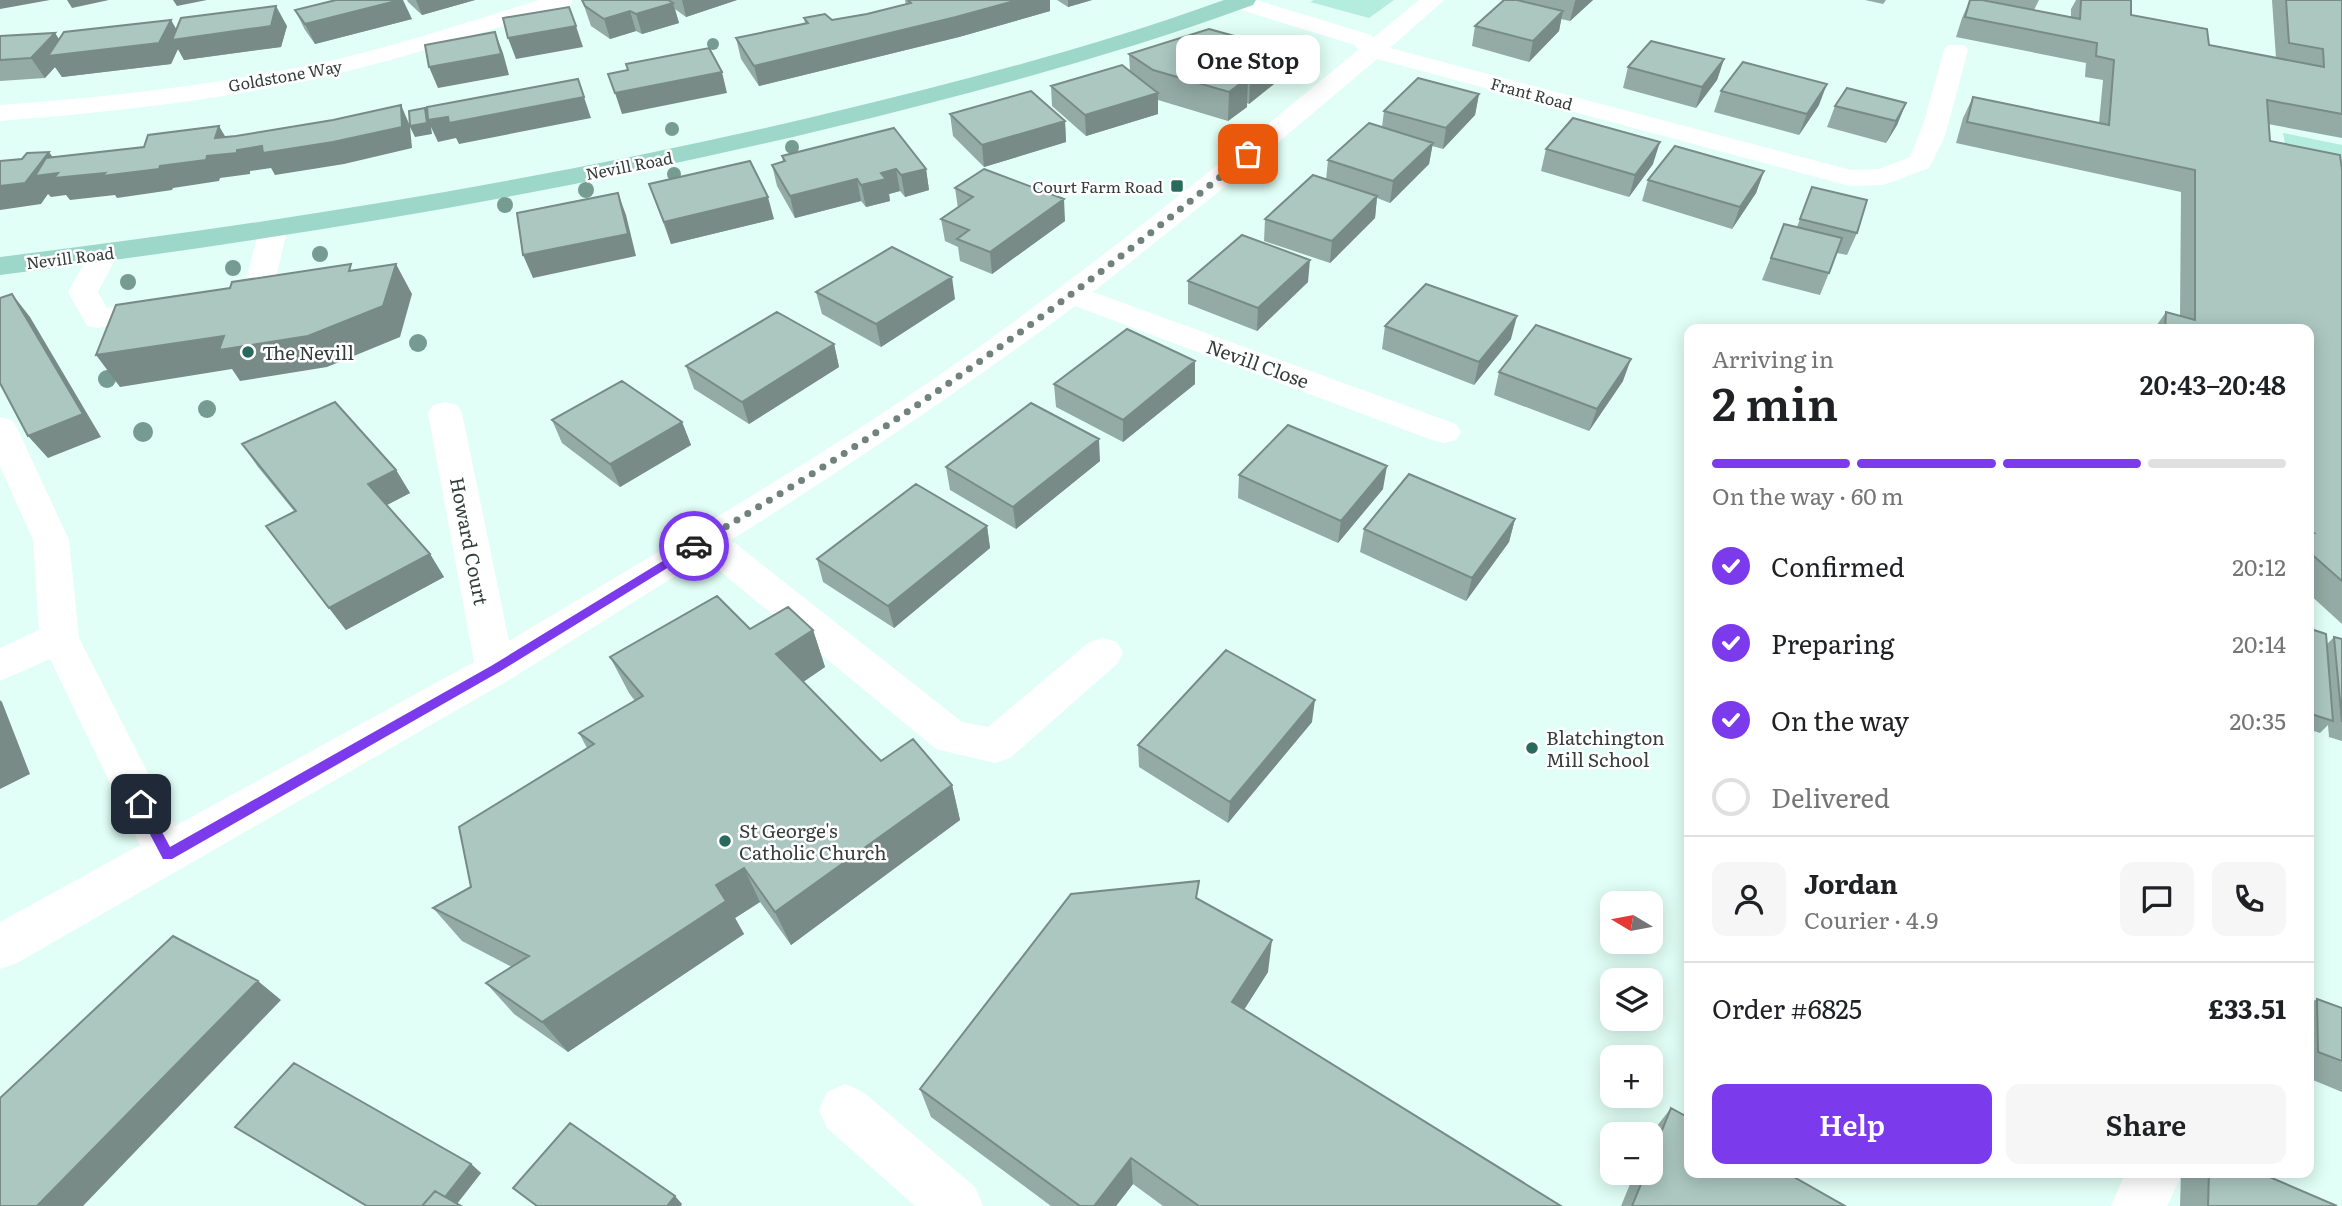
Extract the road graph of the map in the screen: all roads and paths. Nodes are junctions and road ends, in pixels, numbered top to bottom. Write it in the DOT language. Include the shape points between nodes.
graph roads {
  1 [pos="562,0"];
  2 [pos="1433,0"];
  3 [pos="1242,1"];
  4 [pos="1370,50"];
  5 [pos="1956,50"];
  6 [pos="0,113"];
  7 [pos="273,230"];
  8 [pos="103,254"];
  9 [pos="0,266"];
  10 [pos="1071,294"];
  11 [pos="257,295"];
  12 [pos="191,305"];
  13 [pos="445,413"];
  14 [pos="0,428"];
  15 [pos="1444,432"];
  16 [pos="705,539"];
  17 [pos="59,638"];
  18 [pos="1103,653"];
  19 [pos="0,664"];
  20 [pos="495,669"];
  21 [pos="167,855"];
  22 [pos="0,947"];
  23 [pos="845,1110"];
  24 [pos="2153,1178"];
  25 [pos="956,1206"];
  26 [pos="2138,1206"];
  1 -- 6 [label="street, Goldstone Way" via="412,47 316,71 102,103"];
  2 -- 4 [label="street"];
  3 -- 4 [label="street, Frant Road" via="1363,40"];
  3 -- 7 [label="main road, Nevill Road" via="1060,60 799,128 644,163"];
  4 -- 5 [label="street, Frant Road" via="1831,175 1860,179 1884,177 1920,162"];
  4 -- 10 [label="street" via="1228,171"];
  7 -- 8 [label="main road, Nevill Road"];
  7 -- 11 [label="street"];
  8 -- 9 [label="main road, Nevill Road"];
  8 -- 12 [label="street" via="83,292 98,319"];
  10 -- 15 [label="street, Nevill Close"];
  10 -- 16 [label="street" via="869,437"];
  13 -- 20 [label="street, Howard Court"];
  14 -- 17 [label="street" via="51,540"];
  16 -- 18 [label="street" via="951,737 995,746"];
  16 -- 20 [label="street"];
  17 -- 19 [label="street"];
  17 -- 21 [label="street"];
  20 -- 21 [label="street"];
  21 -- 22 [label="street"];
  23 -- 25 [label="street"];
  24 -- 26 [label="street"];
}
